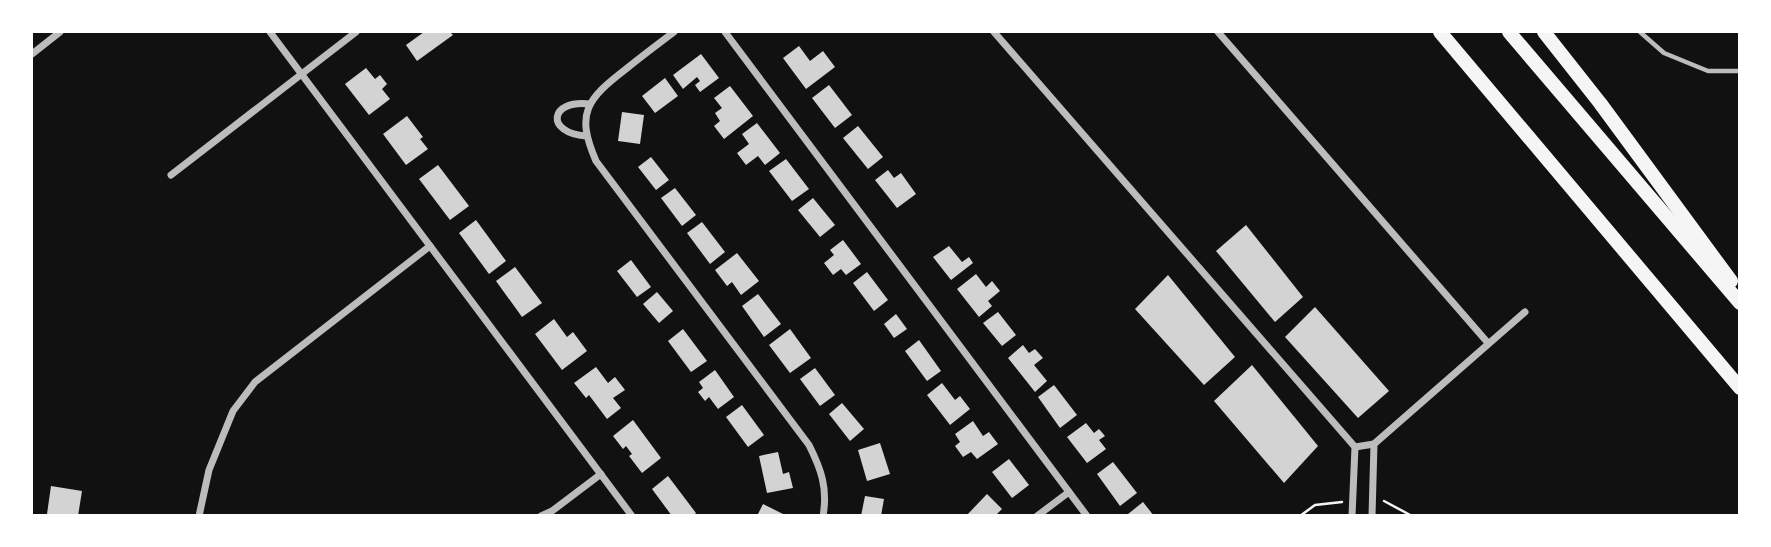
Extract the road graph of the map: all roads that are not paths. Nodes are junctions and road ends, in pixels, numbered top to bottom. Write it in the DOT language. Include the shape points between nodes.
graph roads {
  1 [pos="60,32"];
  2 [pos="270,32"];
  3 [pos="356,32"];
  4 [pos="674,32"];
  5 [pos="725,32"];
  6 [pos="994,32"];
  7 [pos="1218,32"];
  8 [pos="1440,32"];
  9 [pos="1509,32"];
  10 [pos="1544,32"];
  11 [pos="1640,32"];
  12 [pos="32,54"];
  13 [pos="1740,71"];
  14 [pos="301,74"];
  15 [pos="590,104"];
  16 [pos="586,136"];
  17 [pos="171,175"];
  18 [pos="430,246"];
  19 [pos="1740,294"];
  20 [pos="1740,303"];
  21 [pos="1525,312"];
  22 [pos="1488,343"];
  23 [pos="1740,388"];
  24 [pos="1374,444"];
  25 [pos="1354,447"];
  26 [pos="601,474"];
  27 [pos="1069,492"];
  28 [pos="199,516"];
  29 [pos="541,516"];
  30 [pos="632,516"];
  31 [pos="822,516"];
  32 [pos="1037,516"];
  33 [pos="1087,516"];
  34 [pos="1352,516"];
  35 [pos="1372,516"];
  1 -- 12 [label="street"];
  2 -- 14 [label="street"];
  3 -- 14 [label="street"];
  4 -- 15 [label="street" via="605,85"];
  5 -- 27 [label="street"];
  6 -- 25 [label="street"];
  7 -- 22 [label="street"];
  8 -- 23 [label="highway"];
  9 -- 20 [label="highway"];
  10 -- 19 [label="highway"];
  11 -- 13 [label="lane" via="1664,53 1708,71"];
  14 -- 17 [label="street"];
  14 -- 18 [label="street"];
  15 -- 16 [label="street"];
  15 -- 16 [label="street" via="567,104 557,121 572,135"];
  16 -- 31 [label="street" via="596,161 809,444 822,471"];
  18 -- 26 [label="street"];
  18 -- 28 [label="street" via="255,382 233,411 209,470"];
  21 -- 22 [label="street"];
  22 -- 24 [label="street"];
  24 -- 25 [label="street"];
  24 -- 35 [label="street"];
  25 -- 34 [label="street"];
  26 -- 29 [label="street"];
  26 -- 30 [label="street"];
  27 -- 32 [label="street"];
  27 -- 33 [label="street"];
}
